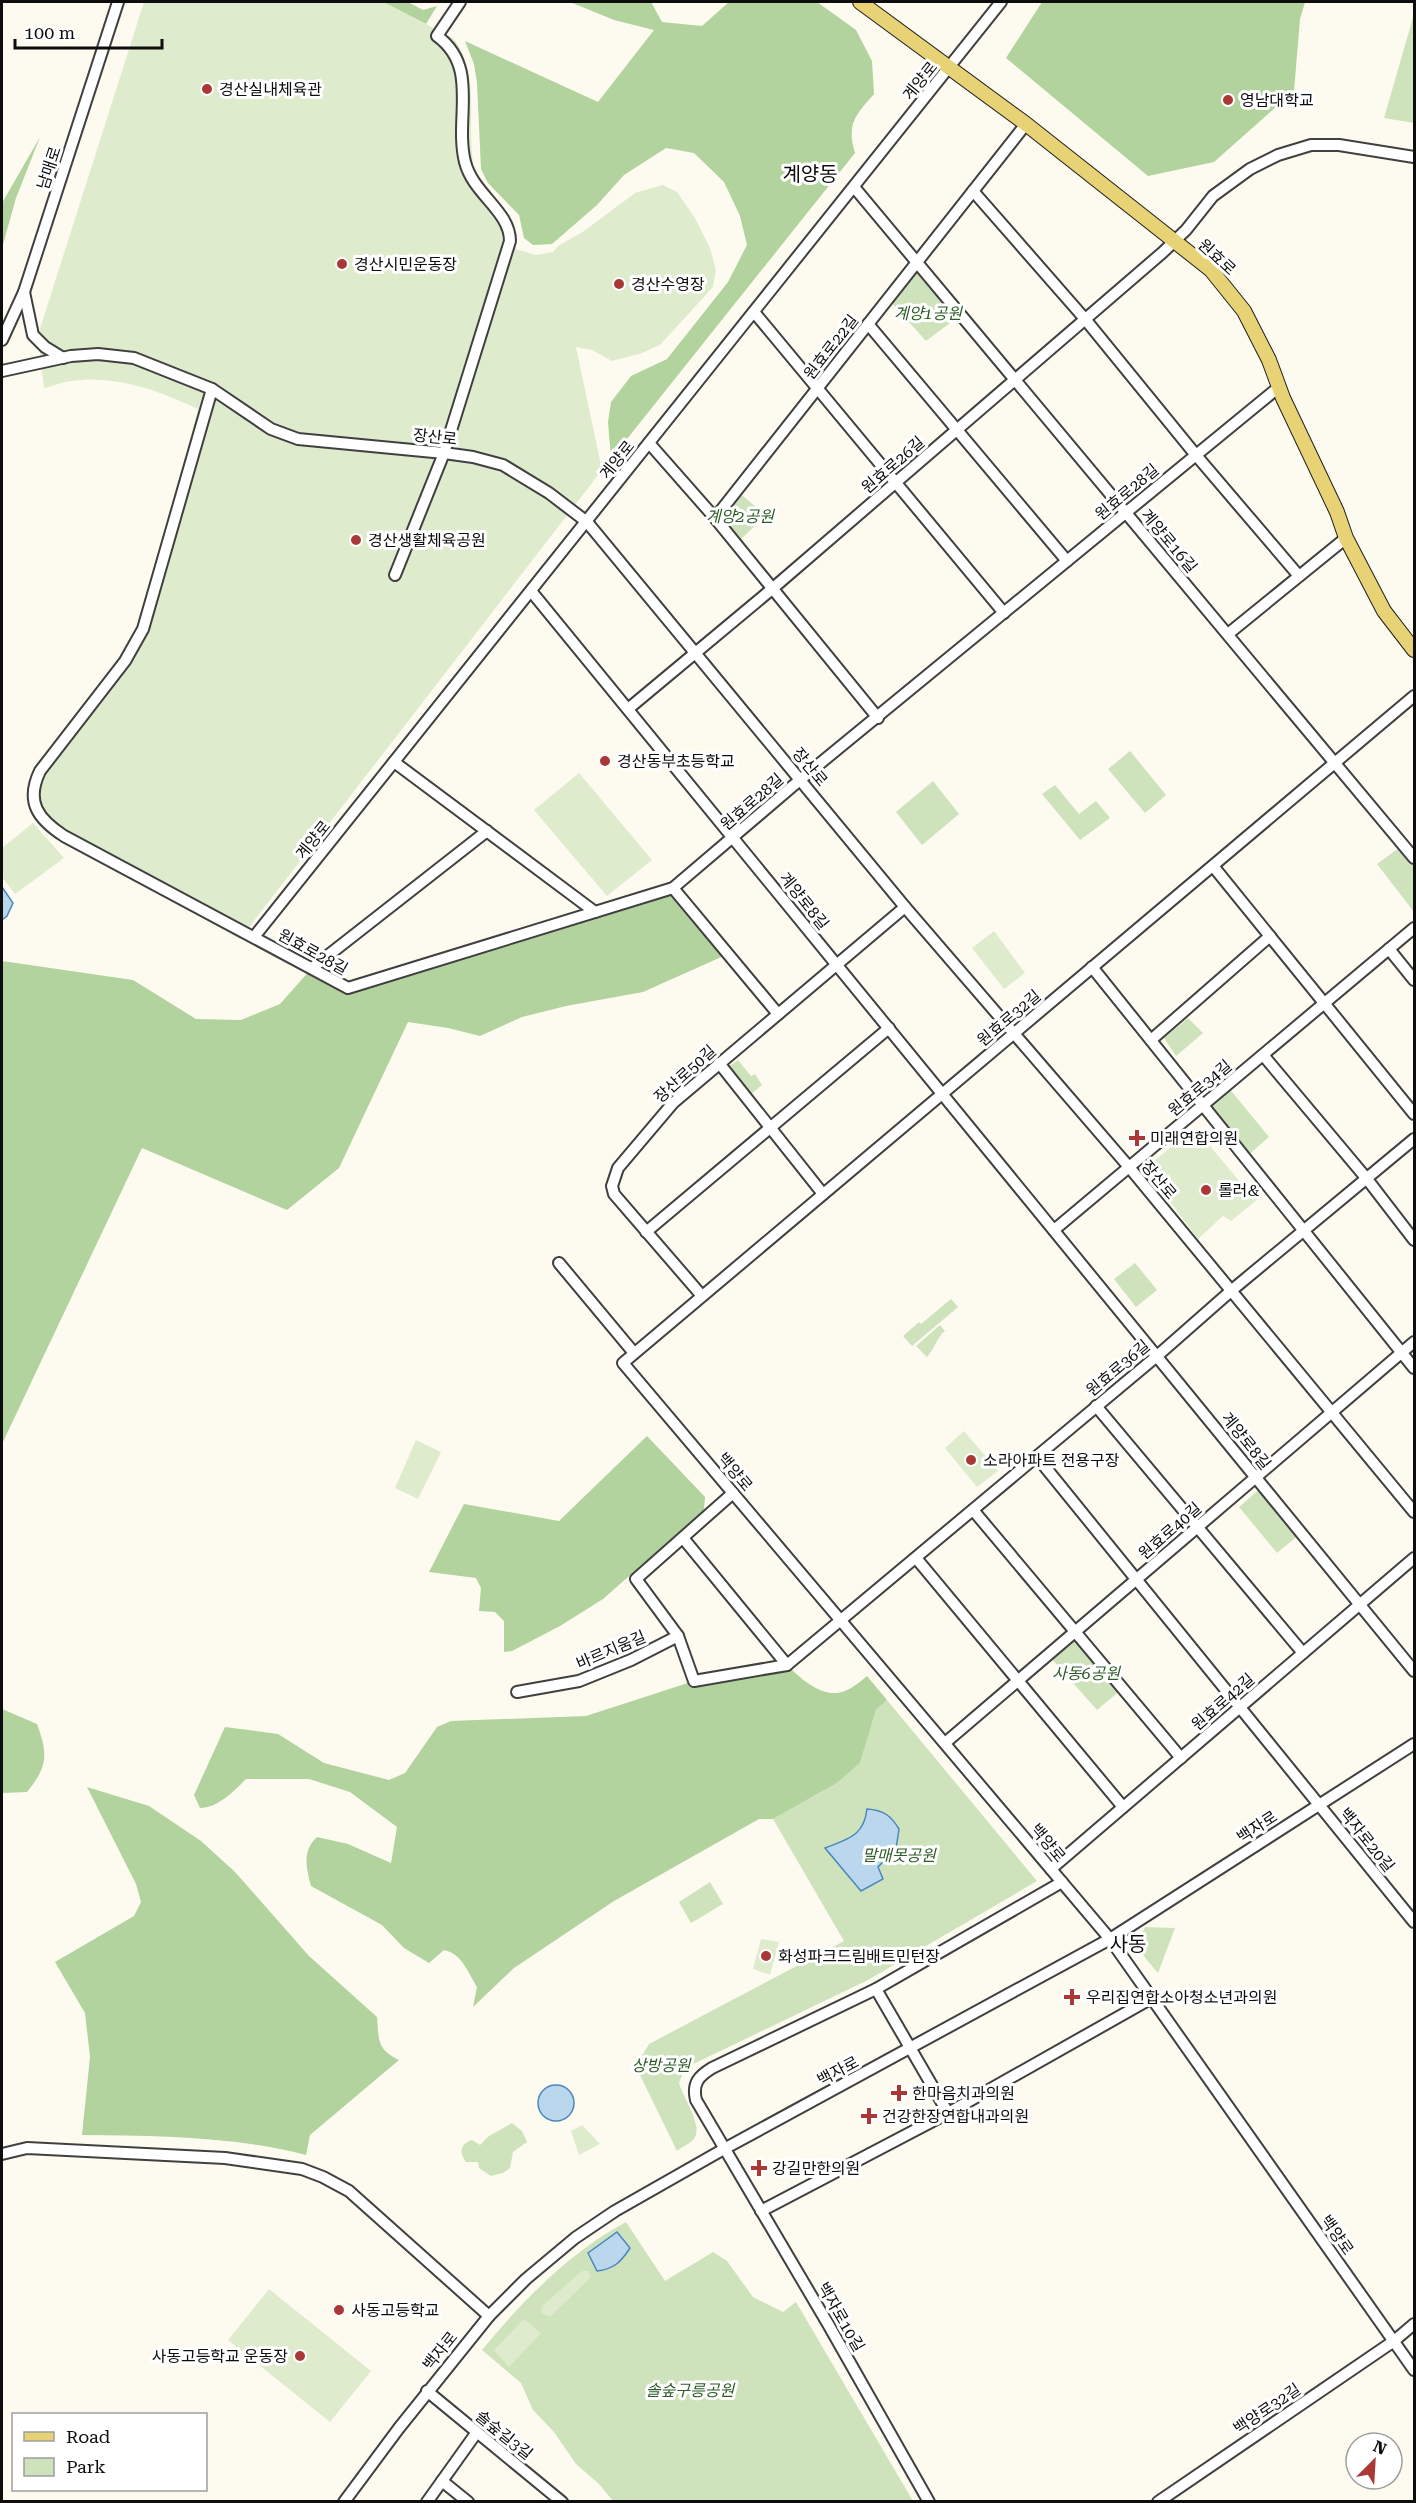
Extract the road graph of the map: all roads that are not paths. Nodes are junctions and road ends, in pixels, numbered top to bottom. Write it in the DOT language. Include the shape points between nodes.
graph roads {
  1 [pos="118,2"];
  2 [pos="460,2"];
  3 [pos="860,2"];
  4 [pos="1001,2"];
  5 [pos="950,68"];
  6 [pos="1026,124"];
  7 [pos="1414,157"];
  8 [pos="854,187"];
  9 [pos="973,191"];
  10 [pos="1175,242"];
  11 [pos="917,262"];
  12 [pos="24,291"];
  13 [pos="754,312"];
  14 [pos="1085,319"];
  15 [pos="868,324"];
  16 [pos="2,340"];
  17 [pos="63,358"];
  18 [pos="2,371"];
  19 [pos="1015,380"];
  20 [pos="1279,387"];
  21 [pos="818,388"];
  22 [pos="212,389"];
  23 [pos="958,429"];
  24 [pos="649,443"];
  25 [pos="444,453"];
  26 [pos="1195,454"];
  27 [pos="896,482"];
  28 [pos="1126,512"];
  29 [pos="715,518"];
  30 [pos="587,522"];
  31 [pos="1346,538"];
  32 [pos="1067,561"];
  33 [pos="396,575"];
  34 [pos="1299,576"];
  35 [pos="772,589"];
  36 [pos="531,591"];
  37 [pos="1004,613"];
  38 [pos="1228,634"];
  39 [pos="1414,650"];
  40 [pos="694,653"];
  41 [pos="1414,696"];
  42 [pos="628,708"];
  43 [pos="878,718"];
  44 [pos="394,762"];
  45 [pos="1335,763"];
  46 [pos="801,779"];
  47 [pos="486,831"];
  48 [pos="734,838"];
  49 [pos="1414,858"];
  50 [pos="1213,866"];
  51 [pos="673,888"];
  52 [pos="905,907"];
  53 [pos="595,912"];
  54 [pos="1414,928"];
  55 [pos="1270,936"];
  56 [pos="254,937"];
  57 [pos="1389,949"];
  58 [pos="837,964"];
  59 [pos="1092,967"];
  60 [pos="312,968"];
  61 [pos="1414,980"];
  62 [pos="1325,1003"];
  63 [pos="778,1014"];
  64 [pos="889,1028"];
  65 [pos="1012,1034"];
  66 [pos="1150,1040"];
  67 [pos="1263,1055"];
  68 [pos="719,1063"];
  69 [pos="942,1093"];
  70 [pos="1203,1106"];
  71 [pos="1414,1114"];
  72 [pos="770,1128"];
  73 [pos="1414,1139"];
  74 [pos="1129,1167"];
  75 [pos="1367,1179"];
  76 [pos="823,1194"];
  77 [pos="1054,1230"];
  78 [pos="1305,1231"];
  79 [pos="646,1232"];
  80 [pos="1414,1240"];
  81 [pos="559,1263"];
  82 [pos="1232,1290"];
  83 [pos="702,1296"];
  84 [pos="1414,1342"];
  85 [pos="634,1353"];
  86 [pos="1402,1353"];
  87 [pos="1157,1356"];
  88 [pos="623,1363"];
  89 [pos="1414,1368"];
  90 [pos="1096,1406"];
  91 [pos="1331,1412"];
  92 [pos="1037,1456"];
  93 [pos="1256,1478"];
  94 [pos="733,1493"];
  95 [pos="973,1510"];
  96 [pos="1414,1512"];
  97 [pos="1197,1528"];
  98 [pos="683,1538"];
  99 [pos="916,1558"];
  100 [pos="1414,1558"];
  101 [pos="1137,1580"];
  102 [pos="1360,1604"];
  103 [pos="841,1621"];
  104 [pos="1076,1632"];
  105 [pos="678,1636"];
  106 [pos="1303,1653"];
  107 [pos="788,1665"];
  108 [pos="1414,1671"];
  109 [pos="1018,1680"];
  110 [pos="518,1692"];
  111 [pos="1240,1707"];
  112 [pos="945,1743"];
  113 [pos="1414,1744"];
  114 [pos="1181,1758"];
  115 [pos="1320,1804"];
  116 [pos="1123,1807"];
  117 [pos="1051,1869"];
  118 [pos="1062,1882"];
  119 [pos="1414,1922"];
  120 [pos="1110,1939"];
  121 [pos="876,1989"];
  122 [pos="1152,1998"];
  123 [pos="911,2049"];
  124 [pos="948,2114"];
  125 [pos="724,2149"];
  126 [pos="2,2154"];
  127 [pos="760,2211"];
  128 [pos="489,2316"];
  129 [pos="1414,2324"];
  130 [pos="1394,2341"];
  131 [pos="1414,2370"];
  132 [pos="427,2391"];
  133 [pos="477,2432"];
  134 [pos="442,2481"];
  135 [pos="344,2502"];
  136 [pos="427,2502"];
  137 [pos="468,2502"];
  138 [pos="562,2502"];
  139 [pos="929,2502"];
  140 [pos="1158,2502"];
  1 -- 12 [label="street, 남매로"];
  2 -- 25 [label="street" via="437,36 451,46 461,70 468,173 478,191 507,222 510,241"];
  3 -- 5 [label="main road, 원효로"];
  4 -- 5 [label="street, 계양로"];
  5 -- 6 [label="main road, 원효로"];
  5 -- 8 [label="street, 계양로"];
  6 -- 9 [label="street, 원효로22길"];
  6 -- 10 [label="main road, 원효로"];
  7 -- 10 [label="street, 원효로26길" via="1339,145 1311,145 1278,155 1250,169 1213,196"];
  8 -- 11 [label="street, 계양로16길"];
  8 -- 13 [label="street, 계양로"];
  9 -- 11 [label="street, 원효로22길"];
  9 -- 14 [label="street"];
  10 -- 14 [label="street, 원효로26길"];
  10 -- 20 [label="main road, 원효로" via="1211,270 1230,291 1244,311"];
  11 -- 15 [label="street, 원효로22길"];
  11 -- 19 [label="street, 계양로16길"];
  12 -- 16 [label="street, 남매로"];
  12 -- 17 [label="street" via="33,334"];
  13 -- 21 [label="street"];
  13 -- 24 [label="street, 계양로"];
  14 -- 19 [label="street, 원효로26길"];
  14 -- 26 [label="street"];
  15 -- 21 [label="street, 원효로22길"];
  15 -- 23 [label="street"];
  17 -- 18 [label="street, 장산로"];
  17 -- 22 [label="street, 장산로" via="98,354 134,358"];
  19 -- 23 [label="street, 원효로26길"];
  19 -- 28 [label="street, 계양로16길"];
  20 -- 26 [label="street, 원효로28길"];
  20 -- 31 [label="main road, 원효로"];
  21 -- 27 [label="street"];
  21 -- 29 [label="street, 원효로22길"];
  22 -- 25 [label="street, 장산로" via="271,429 298,439"];
  22 -- 56 [label="street, 원효로28길" via="143,628 125,661 40,771 33,798 41,817 64,836"];
  23 -- 27 [label="street, 원효로26길"];
  23 -- 32 [label="street"];
  24 -- 29 [label="street"];
  24 -- 30 [label="street, 계양로"];
  25 -- 30 [label="street, 장산로" via="503,465"];
  25 -- 33 [label="street"];
  26 -- 28 [label="street, 원효로28길"];
  26 -- 34 [label="street"];
  27 -- 35 [label="street, 원효로26길"];
  27 -- 37 [label="street"];
  28 -- 32 [label="street, 원효로28길"];
  28 -- 38 [label="street, 계양로16길"];
  29 -- 35 [label="street"];
  30 -- 36 [label="street, 계양로"];
  30 -- 40 [label="street, 장산로"];
  31 -- 34 [label="street"];
  31 -- 39 [label="main road, 원효로" via="1384,611"];
  32 -- 37 [label="street, 원효로28길"];
  34 -- 38 [label="street"];
  35 -- 40 [label="street, 원효로26길"];
  35 -- 43 [label="street"];
  36 -- 42 [label="street, 계양로8길"];
  36 -- 44 [label="street, 계양로"];
  37 -- 43 [label="street, 원효로28길"];
  38 -- 45 [label="street, 계양로16길"];
  40 -- 42 [label="street, 원효로26길"];
  40 -- 46 [label="street, 장산로"];
  41 -- 45 [label="street, 원효로32길"];
  42 -- 48 [label="street, 계양로8길"];
  43 -- 46 [label="street, 원효로28길"];
  44 -- 47 [label="street"];
  44 -- 56 [label="street, 계양로"];
  45 -- 49 [label="street, 계양로16길"];
  45 -- 50 [label="street, 원효로32길"];
  46 -- 48 [label="street, 원효로28길"];
  46 -- 52 [label="street, 장산로"];
  47 -- 53 [label="street"];
  47 -- 60 [label="street"];
  48 -- 51 [label="street, 원효로28길"];
  48 -- 58 [label="street, 계양로8길"];
  50 -- 55 [label="street"];
  50 -- 59 [label="street, 원효로32길"];
  51 -- 53 [label="street, 원효로28길"];
  51 -- 63 [label="street"];
  52 -- 58 [label="street, 장산로50길"];
  52 -- 65 [label="street, 장산로"];
  53 -- 60 [label="street, 원효로28길" via="348,988"];
  54 -- 57 [label="street, 원효로34길"];
  55 -- 62 [label="street"];
  55 -- 66 [label="street"];
  56 -- 60 [label="street, 원효로28길"];
  57 -- 61 [label="street"];
  57 -- 62 [label="street, 원효로34길"];
  58 -- 63 [label="street, 장산로50길"];
  58 -- 64 [label="street, 계양로8길"];
  59 -- 65 [label="street, 원효로32길"];
  59 -- 66 [label="street"];
  62 -- 67 [label="street, 원효로34길"];
  62 -- 71 [label="street"];
  63 -- 68 [label="street, 장산로50길"];
  64 -- 69 [label="street, 계양로8길"];
  64 -- 72 [label="street"];
  65 -- 69 [label="street, 원효로32길"];
  65 -- 74 [label="street, 장산로"];
  66 -- 70 [label="street"];
  67 -- 70 [label="street, 원효로34길"];
  67 -- 75 [label="street"];
  68 -- 72 [label="street"];
  68 -- 79 [label="street, 장산로50길" via="673,1102 613,1177 614,1194"];
  69 -- 76 [label="street, 원효로32길"];
  69 -- 77 [label="street, 계양로8길"];
  70 -- 74 [label="street, 원효로34길"];
  70 -- 78 [label="street"];
  72 -- 76 [label="street"];
  72 -- 79 [label="street"];
  73 -- 75 [label="street, 원효로36길"];
  74 -- 77 [label="street"];
  74 -- 82 [label="street, 장산로"];
  75 -- 78 [label="street, 원효로36길"];
  75 -- 80 [label="street"];
  76 -- 83 [label="street, 원효로32길"];
  77 -- 87 [label="street, 계양로8길"];
  78 -- 82 [label="street, 원효로36길"];
  78 -- 86 [label="street"];
  79 -- 83 [label="street, 장산로50길"];
  81 -- 85 [label="street"];
  82 -- 87 [label="street, 원효로36길"];
  82 -- 91 [label="street, 장산로"];
  83 -- 85 [label="street, 원효로32길"];
  84 -- 86 [label="street, 원효로40길"];
  85 -- 88 [label="street, 원효로32길"];
  86 -- 89 [label="street"];
  86 -- 91 [label="street, 원효로40길"];
  87 -- 90 [label="street, 원효로36길"];
  87 -- 93 [label="street, 계양로8길"];
  88 -- 94 [label="street, 백양로"];
  90 -- 92 [label="street, 원효로36길"];
  90 -- 97 [label="street"];
  91 -- 93 [label="street, 원효로40길"];
  91 -- 96 [label="street, 장산로"];
  92 -- 95 [label="street, 원효로36길"];
  92 -- 101 [label="street, 백자로20길"];
  93 -- 97 [label="street, 원효로40길"];
  93 -- 102 [label="street, 계양로8길"];
  94 -- 98 [label="street"];
  94 -- 103 [label="street, 백양로"];
  95 -- 99 [label="street, 원효로36길"];
  95 -- 104 [label="street"];
  97 -- 101 [label="street, 원효로40길"];
  97 -- 106 [label="street"];
  98 -- 105 [label="street" via="636,1579"];
  98 -- 107 [label="street"];
  99 -- 103 [label="street, 원효로36길"];
  99 -- 109 [label="street"];
  100 -- 102 [label="street, 원효로42길"];
  101 -- 104 [label="street, 원효로40길"];
  101 -- 111 [label="street, 백자로20길"];
  102 -- 106 [label="street, 원효로42길"];
  102 -- 108 [label="street, 계양로8길"];
  103 -- 107 [label="street, 원효로36길"];
  103 -- 112 [label="street, 백양로"];
  104 -- 109 [label="street, 원효로40길"];
  104 -- 114 [label="street"];
  105 -- 107 [label="street" via="694,1681"];
  105 -- 110 [label="street, 바르지움길" via="579,1681"];
  106 -- 111 [label="street, 원효로42길"];
  109 -- 112 [label="street, 원효로40길"];
  109 -- 116 [label="street"];
  111 -- 114 [label="street, 원효로42길"];
  111 -- 115 [label="street, 백자로20길"];
  112 -- 117 [label="street, 백양로"];
  113 -- 115 [label="street, 백자로"];
  114 -- 116 [label="street, 원효로42길"];
  115 -- 119 [label="street, 백자로20길"];
  115 -- 120 [label="street, 백자로"];
  116 -- 117 [label="street, 원효로42길"];
  117 -- 118 [label="street, 백양로"];
  118 -- 120 [label="street, 백양로"];
  118 -- 121 [label="street"];
  120 -- 122 [label="street, 백양로"];
  120 -- 123 [label="street, 백자로"];
  121 -- 123 [label="street"];
  121 -- 125 [label="street, 백자로10길" via="701,2075 694,2091 696,2100"];
  122 -- 124 [label="street"];
  122 -- 130 [label="street, 백양로"];
  123 -- 124 [label="street"];
  123 -- 125 [label="street, 백자로"];
  124 -- 127 [label="street"];
  125 -- 127 [label="street, 백자로10길"];
  125 -- 128 [label="street, 백자로" via="615,2211 576,2238"];
  126 -- 128 [label="street" via="27,2148 202,2156 302,2169 348,2191"];
  127 -- 139 [label="street, 백자로10길"];
  128 -- 132 [label="street, 백자로"];
  129 -- 130 [label="street, 백양로32길"];
  130 -- 131 [label="street, 백양로"];
  130 -- 140 [label="street, 백양로32길"];
  132 -- 133 [label="street, 솔숲길3길"];
  132 -- 135 [label="street, 백자로"];
  133 -- 134 [label="street"];
  133 -- 138 [label="street, 솔숲길3길"];
  134 -- 136 [label="street"];
  134 -- 137 [label="street"];
}
